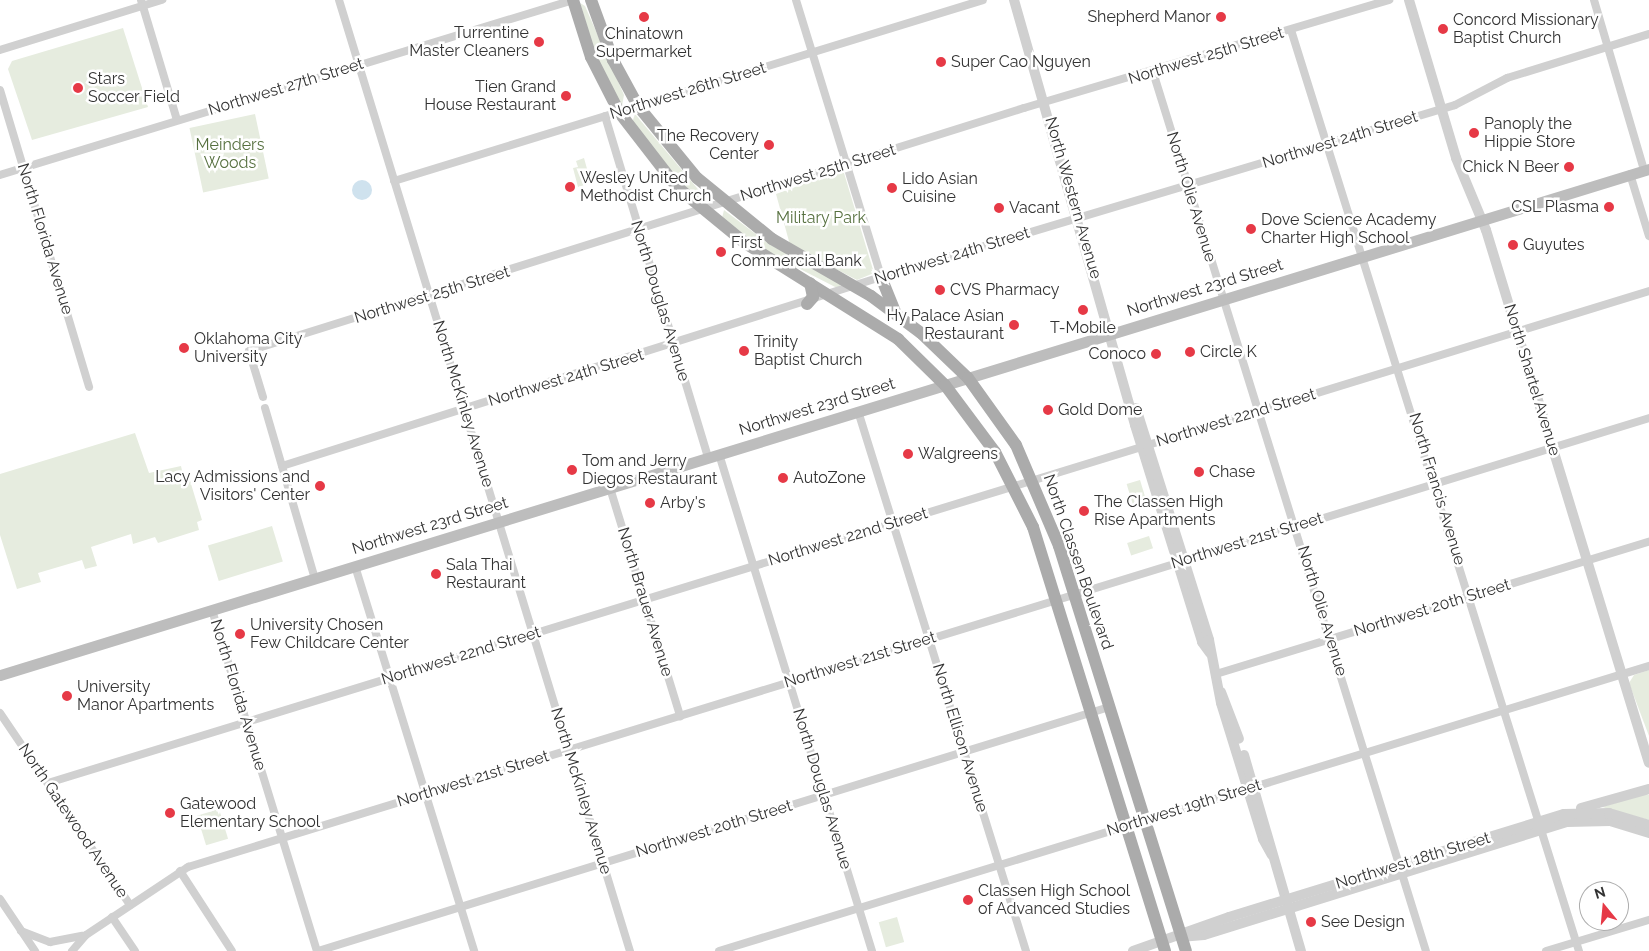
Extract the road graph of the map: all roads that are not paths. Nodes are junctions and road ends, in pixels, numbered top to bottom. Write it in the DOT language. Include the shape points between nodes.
graph roads {
  1 [pos="162,0"];
  2 [pos="339,0"];
  3 [pos="573,0"];
  4 [pos="590,0"];
  5 [pos="796,0"];
  6 [pos="982,0"];
  7 [pos="1014,0"];
  8 [pos="1389,0"];
  9 [pos="1409,0"];
  10 [pos="1594,0"];
  11 [pos="142,3"];
  12 [pos="1291,30"];
  13 [pos="1649,34"];
  14 [pos="1608,47"];
  15 [pos="0,50"];
  16 [pos="812,52"];
  17 [pos="358,65"];
  18 [pos="1153,72"];
  19 [pos="0,90"];
  20 [pos="1045,104"];
  21 [pos="638,106"];
  22 [pos="1442,108"];
  23 [pos="619,112"];
  24 [pos="605,116"];
  25 [pos="177,120"];
  26 [pos="1326,144"];
  27 [pos="846,164"];
  28 [pos="23,168"];
  29 [pos="1647,169"];
  30 [pos="1630,174"];
  31 [pos="0,175"];
  32 [pos="394,181"];
  33 [pos="1188,187"];
  34 [pos="724,203"];
  35 [pos="703,211"];
  36 [pos="1080,219"];
  37 [pos="1480,220"];
  38 [pos="639,231"];
  39 [pos="1649,236"];
  40 [pos="1363,256"];
  41 [pos="881,278"];
  42 [pos="810,283"];
  43 [pos="856,287"];
  44 [pos="1649,291"];
  45 [pos="430,296"];
  46 [pos="833,296"];
  47 [pos="1224,299"];
  48 [pos="807,304"];
  49 [pos="896,314"];
  50 [pos="1517,332"];
  51 [pos="1112,334"];
  52 [pos="673,346"];
  53 [pos="1400,368"];
  54 [pos="968,378"];
  55 [pos="945,385"];
  56 [pos="89,387"];
  57 [pos="263,397"];
  58 [pos="265,408"];
  59 [pos="464,410"];
  60 [pos="1260,410"];
  61 [pos="858,411"];
  62 [pos="1649,418"];
  63 [pos="1146,446"];
  64 [pos="1553,448"];
  65 [pos="714,456"];
  66 [pos="282,466"];
  67 [pos="1034,480"];
  68 [pos="1435,484"];
  69 [pos="1014,486"];
  70 [pos="610,488"];
  71 [pos="498,522"];
  72 [pos="893,523"];
  73 [pos="1296,526"];
  74 [pos="1649,542"];
  75 [pos="1587,561"];
  76 [pos="1181,562"];
  77 [pos="355,566"];
  78 [pos="754,566"];
  79 [pos="315,579"];
  80 [pos="1074,594"];
  81 [pos="1469,597"];
  82 [pos="644,600"];
  83 [pos="1056,600"];
  84 [pos="212,610"];
  85 [pos="532,634"];
  86 [pos="929,639"];
  87 [pos="1330,639"];
  88 [pos="1649,666"];
  89 [pos="1216,674"];
  90 [pos="1622,674"];
  91 [pos="0,675"];
  92 [pos="390,678"];
  93 [pos="790,682"];
  94 [pos="1109,707"];
  95 [pos="1504,710"];
  96 [pos="0,713"];
  97 [pos="1091,713"];
  98 [pos="680,716"];
  99 [pos="246,722"];
  100 [pos="569,750"];
  101 [pos="964,752"];
  102 [pos="1366,753"];
  103 [pos="1649,763"];
  104 [pos="48,783"];
  105 [pos="1251,788"];
  106 [pos="1649,789"];
  107 [pos="425,794"];
  108 [pos="824,795"];
  109 [pos="1564,814"];
  110 [pos="1145,820"];
  111 [pos="1649,825"];
  112 [pos="1126,826"];
  113 [pos="1540,826"];
  114 [pos="1649,834"];
  115 [pos="282,838"];
  116 [pos="603,863"];
  117 [pos="999,865"];
  118 [pos="1401,869"];
  119 [pos="180,871"];
  120 [pos="0,899"];
  121 [pos="1287,904"];
  122 [pos="130,905"];
  123 [pos="460,907"];
  124 [pos="859,908"];
  125 [pos="9,913"];
  126 [pos="0,916"];
  127 [pos="112,917"];
  128 [pos="1649,920"];
  129 [pos="22,931"];
  130 [pos="86,935"];
  131 [pos="1180,937"];
  132 [pos="749,942"];
  133 [pos="1576,942"];
  134 [pos="1163,947"];
  135 [pos="35,951"];
  136 [pos="72,951"];
  137 [pos="135,951"];
  138 [pos="232,951"];
  139 [pos="318,951"];
  140 [pos="474,951"];
  141 [pos="630,951"];
  142 [pos="719,951"];
  143 [pos="752,951"];
  144 [pos="872,951"];
  145 [pos="1026,951"];
  146 [pos="1133,951"];
  147 [pos="1186,951"];
  148 [pos="1301,951"];
  149 [pos="1426,951"];
  150 [pos="1546,951"];
  151 [pos="1579,951"];
  1 -- 11 [label="street"];
  2 -- 17 [label="street, North McKinley Avenue"];
  3 -- 17 [label="street, Northwest 27th Street"];
  3 -- 23 [label="main road, North Classen Boulevard" via="591,57"];
  4 -- 21 [label="main road, North Classen Boulevard" via="613,60"];
  5 -- 16 [label="street"];
  6 -- 16 [label="street, Northwest 26th Street"];
  7 -- 20 [label="street, North Western Avenue"];
  8 -- 12 [label="street, Northwest 25th Street"];
  9 -- 22 [label="street, North Shartel Avenue"];
  10 -- 14 [label="street"];
  11 -- 15 [label="street"];
  11 -- 25 [label="street"];
  12 -- 18 [label="street, Northwest 25th Street"];
  12 -- 26 [label="street, North Francis Avenue"];
  13 -- 14 [label="street, Northwest 24th Street"];
  14 -- 22 [label="street, Northwest 24th Street" via="1506,78"];
  14 -- 29 [label="street"];
  16 -- 21 [label="street, Northwest 26th Street"];
  16 -- 27 [label="street"];
  17 -- 25 [label="street, Northwest 27th Street"];
  17 -- 32 [label="street, North McKinley Avenue"];
  18 -- 20 [label="street, Northwest 25th Street"];
  18 -- 33 [label="street, North Olie Avenue"];
  19 -- 28 [label="street, North Florida Avenue"];
  20 -- 27 [label="street, Northwest 25th Street"];
  20 -- 36 [label="street, North Western Avenue"];
  21 -- 23 [label="street, Northwest 26th Street"];
  21 -- 34 [label="main road, North Classen Boulevard" via="663,142"];
  22 -- 26 [label="street, Northwest 24th Street"];
  22 -- 37 [label="street, North Shartel Avenue"];
  23 -- 24 [label="street, Northwest 26th Street"];
  23 -- 35 [label="main road, North Classen Boulevard" via="662,170"];
  24 -- 32 [label="street, Northwest 26th Street"];
  24 -- 38 [label="street, North Douglas Avenue"];
  25 -- 28 [label="street, Northwest 27th Street"];
  26 -- 33 [label="street, Northwest 24th Street"];
  26 -- 40 [label="street, North Francis Avenue"];
  27 -- 34 [label="street, Northwest 25th Street"];
  27 -- 41 [label="street"];
  28 -- 31 [label="street, Northwest 27th Street"];
  28 -- 56 [label="street, North Florida Avenue"];
  29 -- 30 [label="main road, Northwest 23rd Street"];
  30 -- 37 [label="main road, Northwest 23rd Street"];
  30 -- 39 [label="street"];
  32 -- 45 [label="street, North McKinley Avenue"];
  33 -- 36 [label="street, Northwest 24th Street"];
  33 -- 47 [label="street, North Olie Avenue"];
  34 -- 35 [label="street, Northwest 25th Street"];
  34 -- 43 [label="main road, North Classen Boulevard" via="772,239"];
  35 -- 38 [label="street, Northwest 25th Street"];
  35 -- 42 [label="main road, North Classen Boulevard"];
  36 -- 41 [label="street, Northwest 24th Street"];
  36 -- 51 [label="street, North Western Avenue"];
  37 -- 40 [label="main road, Northwest 23rd Street"];
  37 -- 50 [label="street, North Shartel Avenue"];
  38 -- 45 [label="street, Northwest 25th Street"];
  38 -- 52 [label="street, North Douglas Avenue"];
  40 -- 47 [label="main road, Northwest 23rd Street"];
  40 -- 53 [label="street, North Francis Avenue"];
  41 -- 43 [label="street, Northwest 24th Street"];
  41 -- 49 [label="main road"];
  42 -- 46 [label="main road, North Classen Boulevard"];
  42 -- 48 [label="main road" via="814,295"];
  43 -- 46 [label="street, Northwest 24th Street"];
  43 -- 49 [label="main road, North Classen Boulevard"];
  44 -- 50 [label="street, Northwest 22nd Street"];
  45 -- 57 [label="street, Northwest 25th Street" via="249,351"];
  45 -- 59 [label="street, North McKinley Avenue"];
  46 -- 48 [label="street, Northwest 24th Street"];
  46 -- 55 [label="main road, North Classen Boulevard" via="898,339"];
  47 -- 51 [label="main road, Northwest 23rd Street"];
  47 -- 60 [label="street, North Olie Avenue"];
  48 -- 52 [label="street, Northwest 24th Street"];
  49 -- 54 [label="main road, North Classen Boulevard"];
  50 -- 53 [label="street, Northwest 22nd Street"];
  50 -- 64 [label="street, North Shartel Avenue"];
  51 -- 54 [label="main road, Northwest 23rd Street"];
  51 -- 63 [label="street, North Western Avenue"];
  52 -- 59 [label="street, Northwest 24th Street"];
  52 -- 65 [label="street, North Douglas Avenue"];
  53 -- 60 [label="street, Northwest 22nd Street"];
  53 -- 68 [label="street, North Francis Avenue"];
  54 -- 55 [label="main road, Northwest 23rd Street"];
  54 -- 67 [label="main road, North Classen Boulevard" via="1016,445"];
  55 -- 61 [label="main road, Northwest 23rd Street"];
  55 -- 69 [label="main road, North Classen Boulevard" via="984,435"];
  58 -- 66 [label="street"];
  59 -- 66 [label="street, Northwest 24th Street"];
  59 -- 71 [label="street, North McKinley Avenue"];
  60 -- 63 [label="street, Northwest 22nd Street"];
  60 -- 73 [label="street, North Olie Avenue"];
  61 -- 65 [label="main road, Northwest 23rd Street"];
  61 -- 72 [label="street, North Ellison Avenue"];
  62 -- 64 [label="street, Northwest 21st Street"];
  63 -- 67 [label="street, Northwest 22nd Street"];
  63 -- 76 [label="street, North Western Avenue"];
  64 -- 68 [label="street, Northwest 21st Street"];
  64 -- 75 [label="street, North Shartel Avenue"];
  65 -- 70 [label="main road, Northwest 23rd Street"];
  65 -- 78 [label="street, North Douglas Avenue"];
  66 -- 79 [label="street"];
  67 -- 69 [label="street, Northwest 22nd Street"];
  67 -- 80 [label="main road, North Classen Boulevard"];
  68 -- 73 [label="street, Northwest 21st Street"];
  68 -- 81 [label="street, North Francis Avenue"];
  69 -- 72 [label="street, Northwest 22nd Street"];
  69 -- 83 [label="main road, North Classen Boulevard" via="1032,525"];
  70 -- 71 [label="main road, Northwest 23rd Street"];
  70 -- 82 [label="street, North Brauer Avenue"];
  71 -- 77 [label="main road, Northwest 23rd Street"];
  71 -- 85 [label="street, North McKinley Avenue"];
  72 -- 78 [label="street, Northwest 22nd Street"];
  72 -- 86 [label="street, North Ellison Avenue"];
  73 -- 76 [label="street, Northwest 21st Street"];
  73 -- 87 [label="street, North Olie Avenue"];
  74 -- 75 [label="street, Northwest 20th Street"];
  75 -- 81 [label="street, Northwest 20th Street"];
  75 -- 90 [label="street, North Shartel Avenue"];
  76 -- 80 [label="street, Northwest 21st Street"];
  76 -- 89 [label="street, North Western Avenue"];
  77 -- 79 [label="main road, Northwest 23rd Street"];
  77 -- 92 [label="street"];
  78 -- 82 [label="street, Northwest 22nd Street"];
  78 -- 93 [label="street, North Douglas Avenue"];
  79 -- 84 [label="main road, Northwest 23rd Street"];
  80 -- 83 [label="street, Northwest 21st Street"];
  80 -- 94 [label="main road, North Classen Boulevard"];
  81 -- 87 [label="street, Northwest 20th Street"];
  81 -- 95 [label="street, North Francis Avenue"];
  82 -- 85 [label="street, Northwest 22nd Street"];
  82 -- 98 [label="street, North Brauer Avenue"];
  83 -- 86 [label="street, Northwest 21st Street"];
  83 -- 97 [label="main road, North Classen Boulevard"];
  84 -- 91 [label="main road, Northwest 23rd Street"];
  84 -- 99 [label="street, North Florida Avenue"];
  85 -- 92 [label="street, Northwest 22nd Street"];
  85 -- 100 [label="street, North McKinley Avenue"];
  86 -- 93 [label="street, Northwest 21st Street"];
  86 -- 101 [label="street, North Ellison Avenue"];
  87 -- 89 [label="street, Northwest 20th Street"];
  87 -- 102 [label="street, North Olie Avenue"];
  88 -- 90 [label="street, Northwest 19th Street"];
  89 -- 105 [label="street, North Western Avenue"];
  90 -- 95 [label="street, Northwest 19th Street"];
  90 -- 103 [label="street, North Shartel Avenue"];
  92 -- 99 [label="street, Northwest 22nd Street"];
  92 -- 107 [label="street"];
  93 -- 98 [label="street, Northwest 21st Street"];
  93 -- 108 [label="street, North Douglas Avenue"];
  94 -- 97 [label="street, Northwest 20th Street"];
  94 -- 110 [label="main road, North Classen Boulevard"];
  95 -- 102 [label="street, Northwest 19th Street"];
  95 -- 113 [label="street, North Francis Avenue"];
  96 -- 104 [label="street, North Gatewood Avenue"];
  97 -- 101 [label="street, Northwest 20th Street"];
  97 -- 112 [label="main road, North Classen Boulevard"];
  98 -- 100 [label="street, Northwest 21st Street"];
  99 -- 104 [label="street, Northwest 22nd Street"];
  99 -- 115 [label="street, North Florida Avenue"];
  100 -- 107 [label="street, Northwest 21st Street"];
  100 -- 116 [label="street, North McKinley Avenue"];
  101 -- 108 [label="street, Northwest 20th Street"];
  101 -- 117 [label="street, North Ellison Avenue"];
  102 -- 105 [label="street, Northwest 19th Street"];
  102 -- 118 [label="street, North Olie Avenue"];
  104 -- 122 [label="street, North Gatewood Avenue"];
  105 -- 110 [label="street, Northwest 19th Street"];
  105 -- 121 [label="street, North Western Avenue"];
  106 -- 109 [label="street"];
  107 -- 115 [label="street, Northwest 21st Street"];
  107 -- 123 [label="street"];
  108 -- 116 [label="street, Northwest 20th Street"];
  108 -- 124 [label="street, North Douglas Avenue"];
  109 -- 111 [label="street, Northwest 18th Street" via="1609,813"];
  109 -- 113 [label="street, Northwest 18th Street"];
  110 -- 112 [label="street, Northwest 19th Street"];
  110 -- 131 [label="main road, North Classen Boulevard"];
  112 -- 117 [label="street, Northwest 19th Street"];
  112 -- 134 [label="main road, North Classen Boulevard"];
  113 -- 114 [label="street, Northwest 18th Street" via="1601,820"];
  113 -- 118 [label="street, Northwest 18th Street"];
  113 -- 133 [label="street, North Francis Avenue"];
  115 -- 119 [label="street, Northwest 21st Street"];
  115 -- 139 [label="street, North Florida Avenue"];
  116 -- 123 [label="street, Northwest 20th Street"];
  116 -- 141 [label="street, North McKinley Avenue"];
  117 -- 124 [label="street, Northwest 19th Street"];
  117 -- 145 [label="street, North Ellison Avenue"];
  118 -- 121 [label="street, Northwest 18th Street"];
  118 -- 149 [label="street, North Olie Avenue"];
  119 -- 122 [label="street, Northwest 21st Street"];
  119 -- 138 [label="street"];
  120 -- 125 [label="street"];
  121 -- 131 [label="street, Northwest 18th Street" via="1190,939"];
  121 -- 148 [label="street, North Western Avenue"];
  122 -- 127 [label="street, Northwest 21st Street"];
  123 -- 139 [label="street, Northwest 20th Street"];
  123 -- 140 [label="street"];
  124 -- 132 [label="street, Northwest 19th Street"];
  124 -- 144 [label="street, North Douglas Avenue"];
  125 -- 126 [label="street"];
  125 -- 129 [label="street"];
  127 -- 130 [label="street, Northwest 21st Street"];
  127 -- 137 [label="street"];
  128 -- 133 [label="street"];
  129 -- 130 [label="street, Northwest 21st Street" via="59,942"];
  129 -- 135 [label="street"];
  130 -- 136 [label="street, Northwest 21st Street"];
  131 -- 134 [label="street, Northwest 18th Street"];
  131 -- 147 [label="main road, North Classen Boulevard"];
  132 -- 142 [label="street, Northwest 19th Street"];
  132 -- 143 [label="street"];
  133 -- 150 [label="street"];
  133 -- 151 [label="street, North Francis Avenue"];
  134 -- 146 [label="street, Northwest 18th Street"];
}
